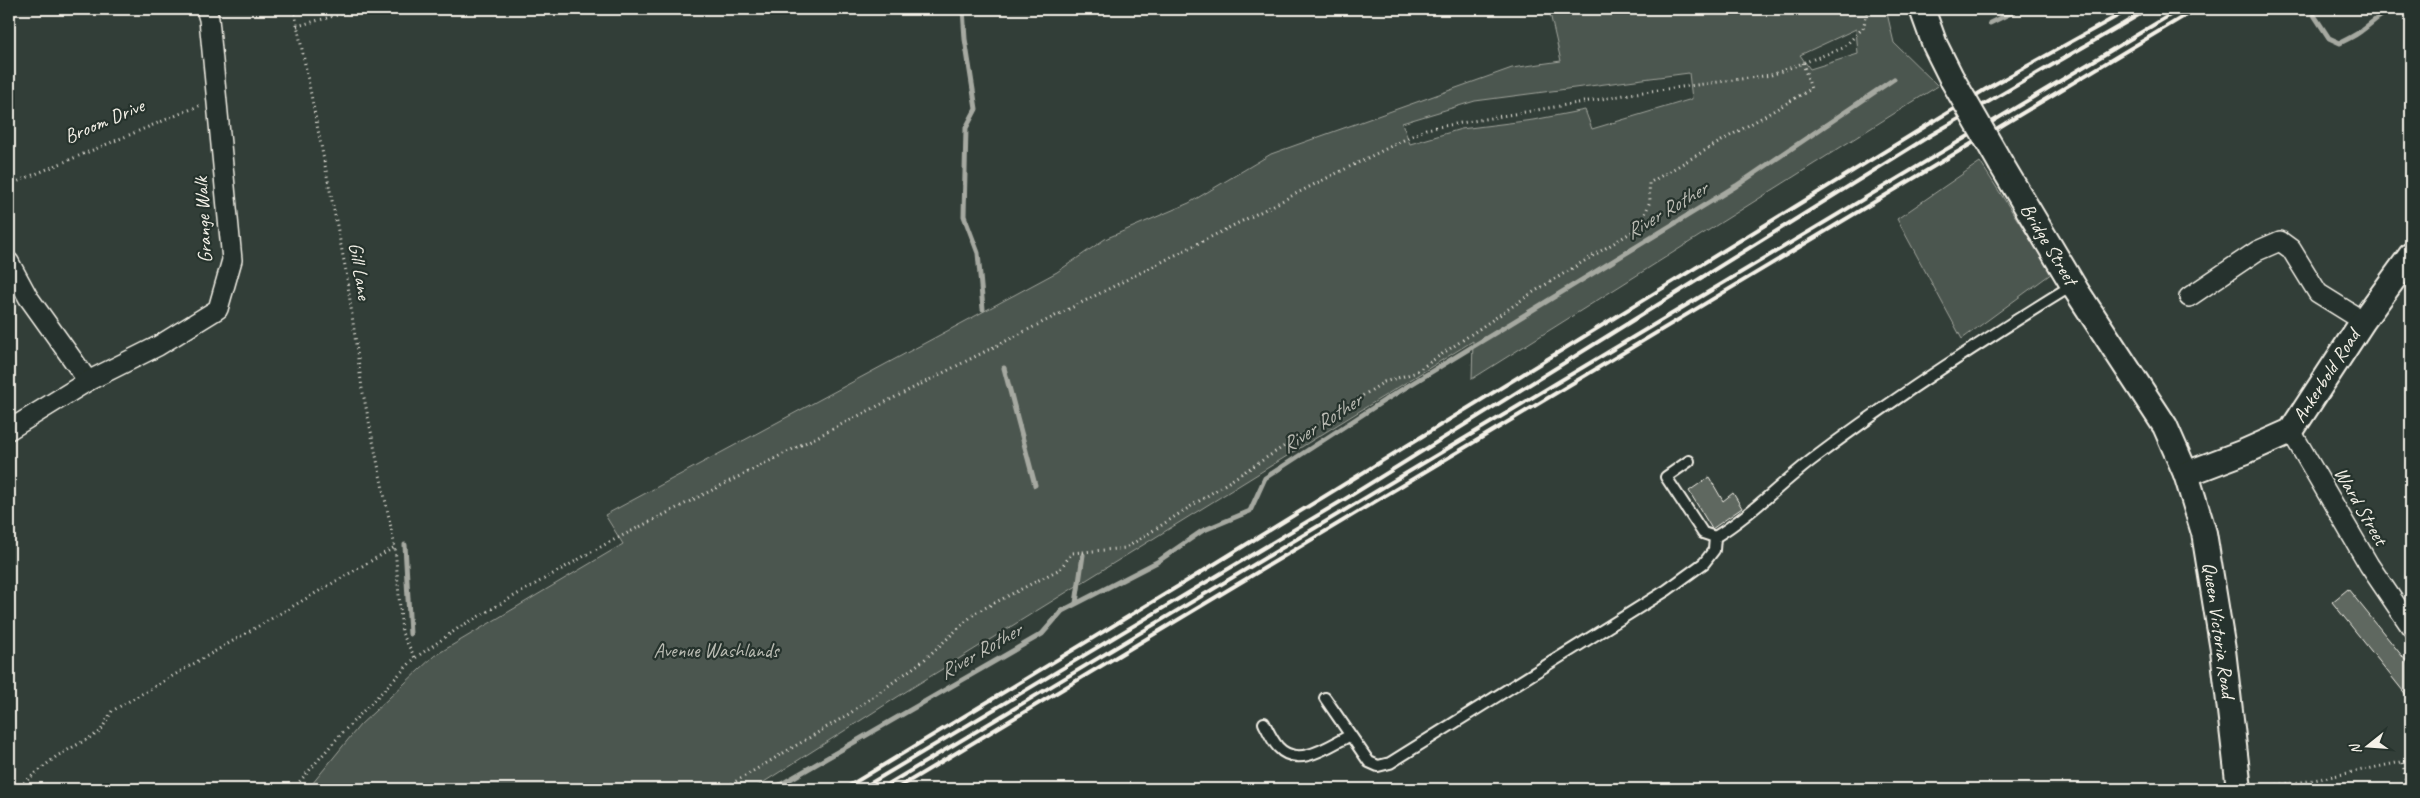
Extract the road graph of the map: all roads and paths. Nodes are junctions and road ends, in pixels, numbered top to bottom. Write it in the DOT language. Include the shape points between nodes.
graph roads {
  1 [pos="206,9"];
  2 [pos="294,9"];
  3 [pos="360,9"];
  4 [pos="1868,9"];
  5 [pos="1922,9"];
  6 [pos="297,26"];
  7 [pos="1803,63"];
  8 [pos="216,99"];
  9 [pos="9,185"];
  10 [pos="2411,254"];
  11 [pos="9,262"];
  12 [pos="2073,285"];
  13 [pos="2189,297"];
  14 [pos="2362,321"];
  15 [pos="88,381"];
  16 [pos="9,430"];
  17 [pos="2291,431"];
  18 [pos="1689,461"];
  19 [pos="2186,474"];
  20 [pos="1715,537"];
  21 [pos="394,547"];
  22 [pos="2411,627"];
  23 [pos="415,658"];
  24 [pos="1325,698"];
  25 [pos="1264,723"];
  26 [pos="1349,736"];
  27 [pos="2411,760"];
  28 [pos="2403,763"];
  29 [pos="16,789"];
  30 [pos="293,789"];
  31 [pos="723,789"];
  32 [pos="2245,789"];
  33 [pos="2407,789"];
  1 -- 8 [label="street, Grange Walk"];
  2 -- 6 [label="path, Gill Lane"];
  3 -- 6 [label="path"];
  4 -- 7 [label="path" via="1863,28 1843,48"];
  5 -- 12 [label="street, Bridge Street, bridge" via="1952,79"];
  6 -- 21 [label="path, Gill Lane" via="346,271 362,388"];
  7 -- 23 [label="path" via="1771,75 1636,93 1426,129 602,546 460,627"];
  7 -- 31 [label="path" via="1811,89 1649,182 1650,201 1640,228 1532,293 1414,373 1384,382 1126,548 1072,552 1060,569 975,613 924,660 849,714"];
  8 -- 9 [label="path, Broom Drive"];
  8 -- 15 [label="street, Grange Walk" via="232,260 218,309 158,346"];
  10 -- 14 [label="street, Ankerbold Road"];
  11 -- 15 [label="street" via="28,297"];
  12 -- 19 [label="street, Bridge Street" via="2165,426"];
  12 -- 20 [label="lane" via="1867,420 1812,460 1738,523"];
  13 -- 14 [label="street" via="2257,251 2280,242 2291,249 2318,293"];
  14 -- 17 [label="street, Ankerbold Road"];
  15 -- 16 [label="street, Grange Walk"];
  17 -- 19 [label="street, Ankerbold Road"];
  17 -- 22 [label="street, Ward Street" via="2369,565"];
  18 -- 20 [label="lane" via="1666,477 1703,533"];
  19 -- 32 [label="street, Queen Victoria Road" via="2204,533"];
  20 -- 26 [label="lane" via="1714,550 1704,563 1667,590 1390,763 1378,766 1369,762"];
  21 -- 23 [label="path, Gill Lane" via="402,633"];
  21 -- 29 [label="path" via="112,710 100,732 57,756"];
  23 -- 30 [label="path"];
  24 -- 26 [label="lane"];
  25 -- 26 [label="lane" via="1277,746 1294,756 1320,751"];
  27 -- 28 [label="path"];
  28 -- 32 [label="path"];
  28 -- 33 [label="path"];
}
